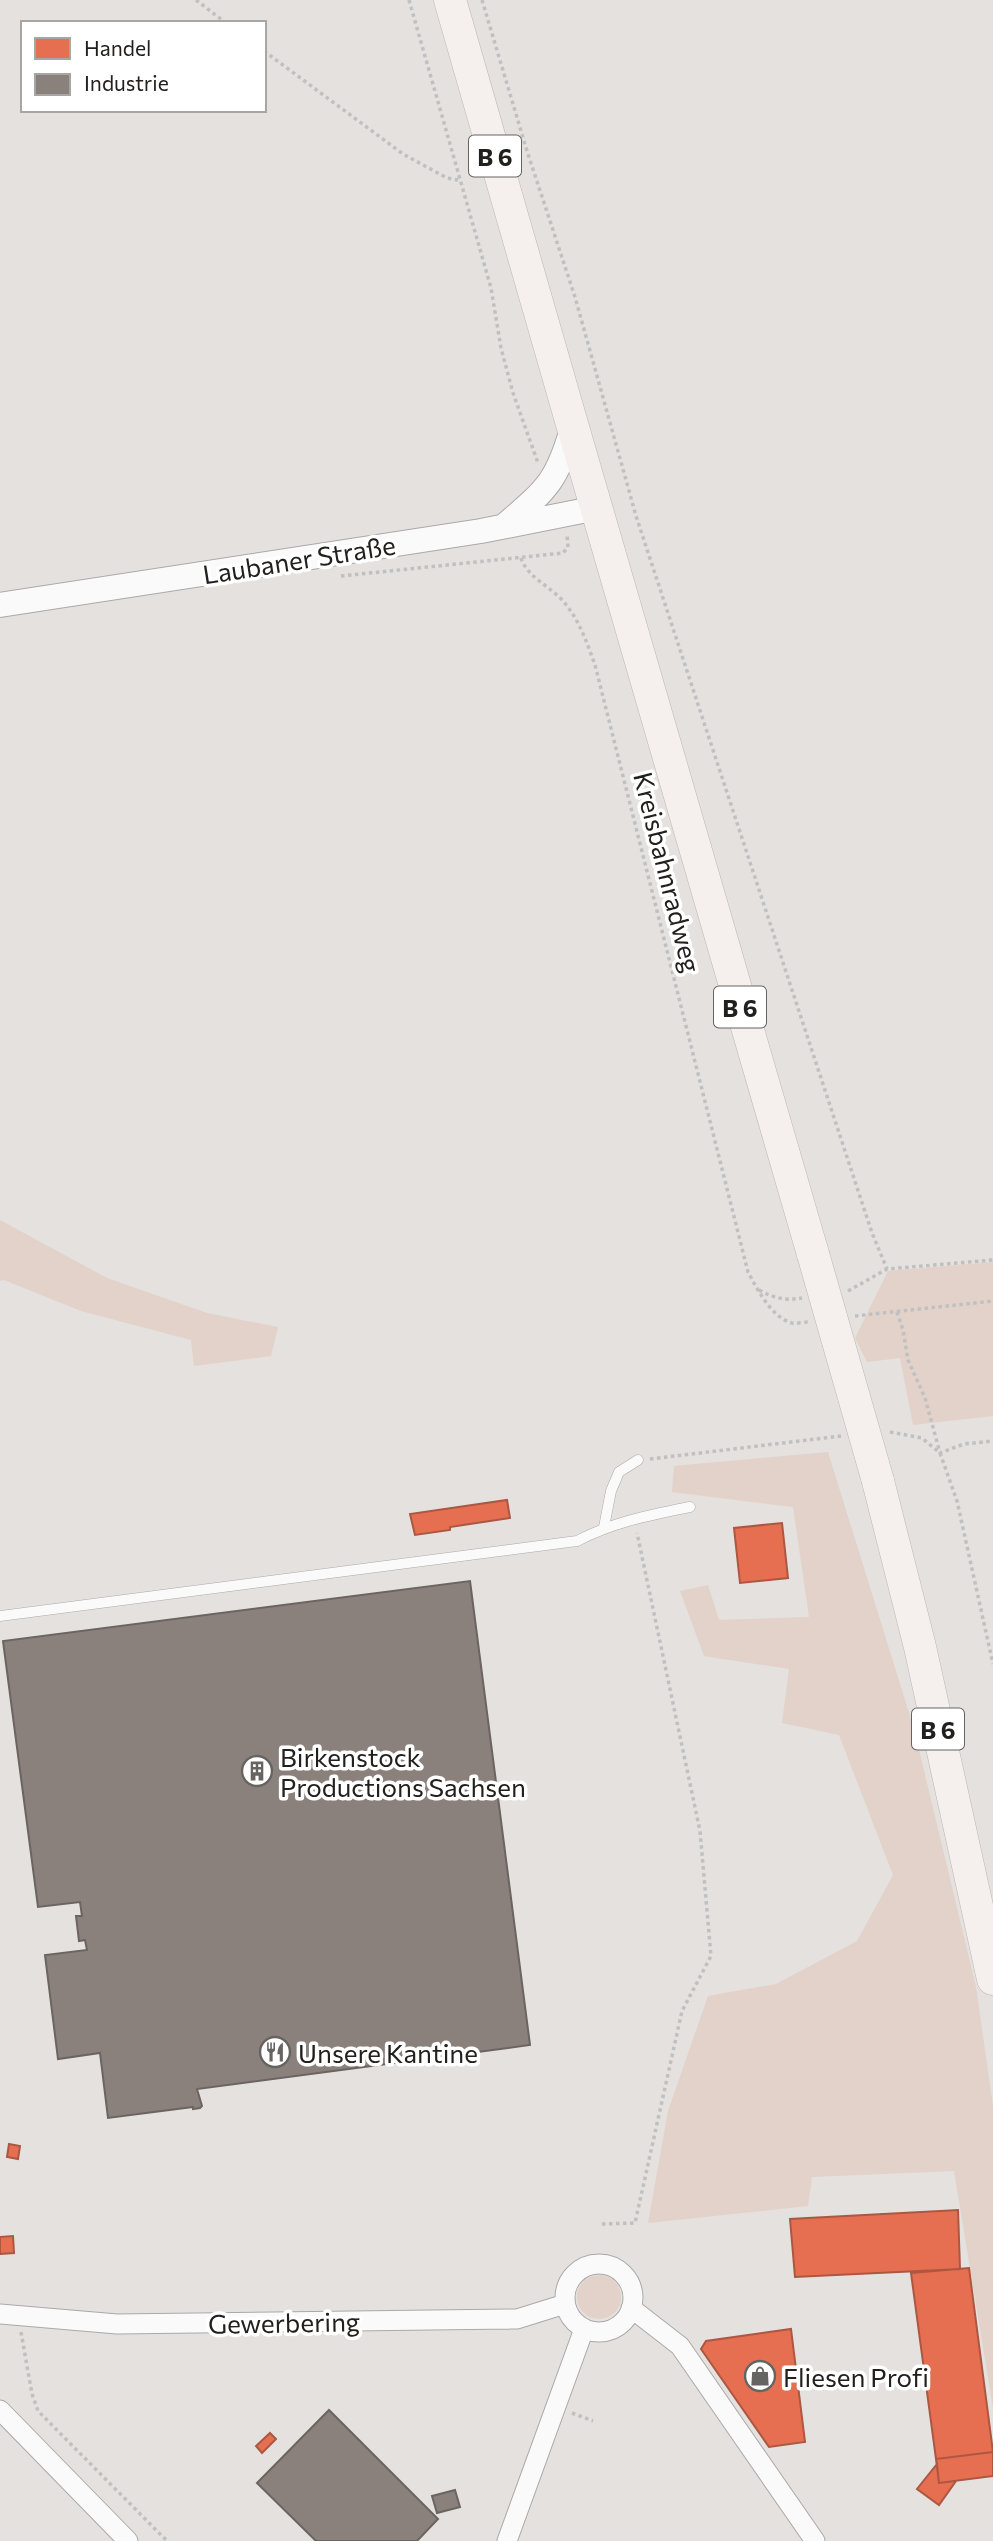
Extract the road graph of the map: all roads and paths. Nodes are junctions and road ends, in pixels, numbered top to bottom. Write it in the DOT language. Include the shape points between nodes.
graph roads {
  1 [pos="196,0"];
  2 [pos="409,0"];
  3 [pos="450,0"];
  4 [pos="482,0"];
  5 [pos="223,21"];
  6 [pos="266,52"];
  7 [pos="458,180"];
  8 [pos="573,426"];
  9 [pos="552,482"];
  10 [pos="597,508"];
  11 [pos="566,514"];
  12 [pos="504,527"];
  13 [pos="521,558"];
  14 [pos="330,578"];
  15 [pos="0,605"];
  16 [pos="993,1260"];
  17 [pos="993,1301"];
  18 [pos="897,1312"];
  19 [pos="845,1318"];
  20 [pos="819,1321"];
  21 [pos="993,1441"];
  22 [pos="638,1460"];
  23 [pos="690,1507"];
  24 [pos="633,1518"];
  25 [pos="604,1527"];
  26 [pos="0,1616"];
  27 [pos="993,1979"];
  28 [pos="602,2224"];
  29 [pos="565,2304"];
  30 [pos="631,2308"];
  31 [pos="9,2315"];
  32 [pos="584,2329"];
  33 [pos="0,2410"];
  34 [pos="128,2541"];
  35 [pos="167,2541"];
  36 [pos="507,2541"];
  37 [pos="815,2541"];
  1 -- 5 [label="path"];
  2 -- 7 [label="path"];
  3 -- 8 [label="main road, B 6"];
  4 -- 16 [label="path" via="575,297 636,516 882,1257 887,1269"];
  6 -- 7 [label="path" via="403,154"];
  7 -- 9 [label="path" via="491,288 513,393 544,478"];
  8 -- 9 [label="street"];
  8 -- 10 [label="main road, B 6"];
  9 -- 12 [label="street"];
  10 -- 11 [label="street, Laubaner Straße"];
  10 -- 27 [label="main road, B 6, bridge" via="878,1481 920,1647"];
  11 -- 12 [label="street, Laubaner Straße"];
  11 -- 13 [label="path" via="568,548 563,553"];
  12 -- 15 [label="street, Laubaner Straße"];
  13 -- 14 [label="path"];
  13 -- 20 [label="path, Kreisbahnradweg" via="565,603 592,655 748,1272 780,1317 793,1323"];
  17 -- 18 [label="path"];
  18 -- 19 [label="path"];
  18 -- 21 [label="path" via="940,1453"];
  22 -- 25 [label="lane" via="619,1472"];
  23 -- 24 [label="lane"];
  24 -- 25 [label="lane"];
  24 -- 28 [label="path" via="700,1831 710,1956 682,2011 635,2223"];
  25 -- 26 [label="lane" via="577,1541"];
  29 -- 30 [label="street" via="567,2286 578,2272 605,2265 625,2276 633,2297"];
  29 -- 31 [label="street, Gewerbering" via="517,2319 117,2324"];
  29 -- 32 [label="street"];
  30 -- 32 [label="street" via="618,2326 607,2331"];
  30 -- 37 [label="street" via="680,2346"];
  31 -- 35 [label="path" via="38,2411"];
  32 -- 36 [label="street"];
  33 -- 34 [label="street"];
}
